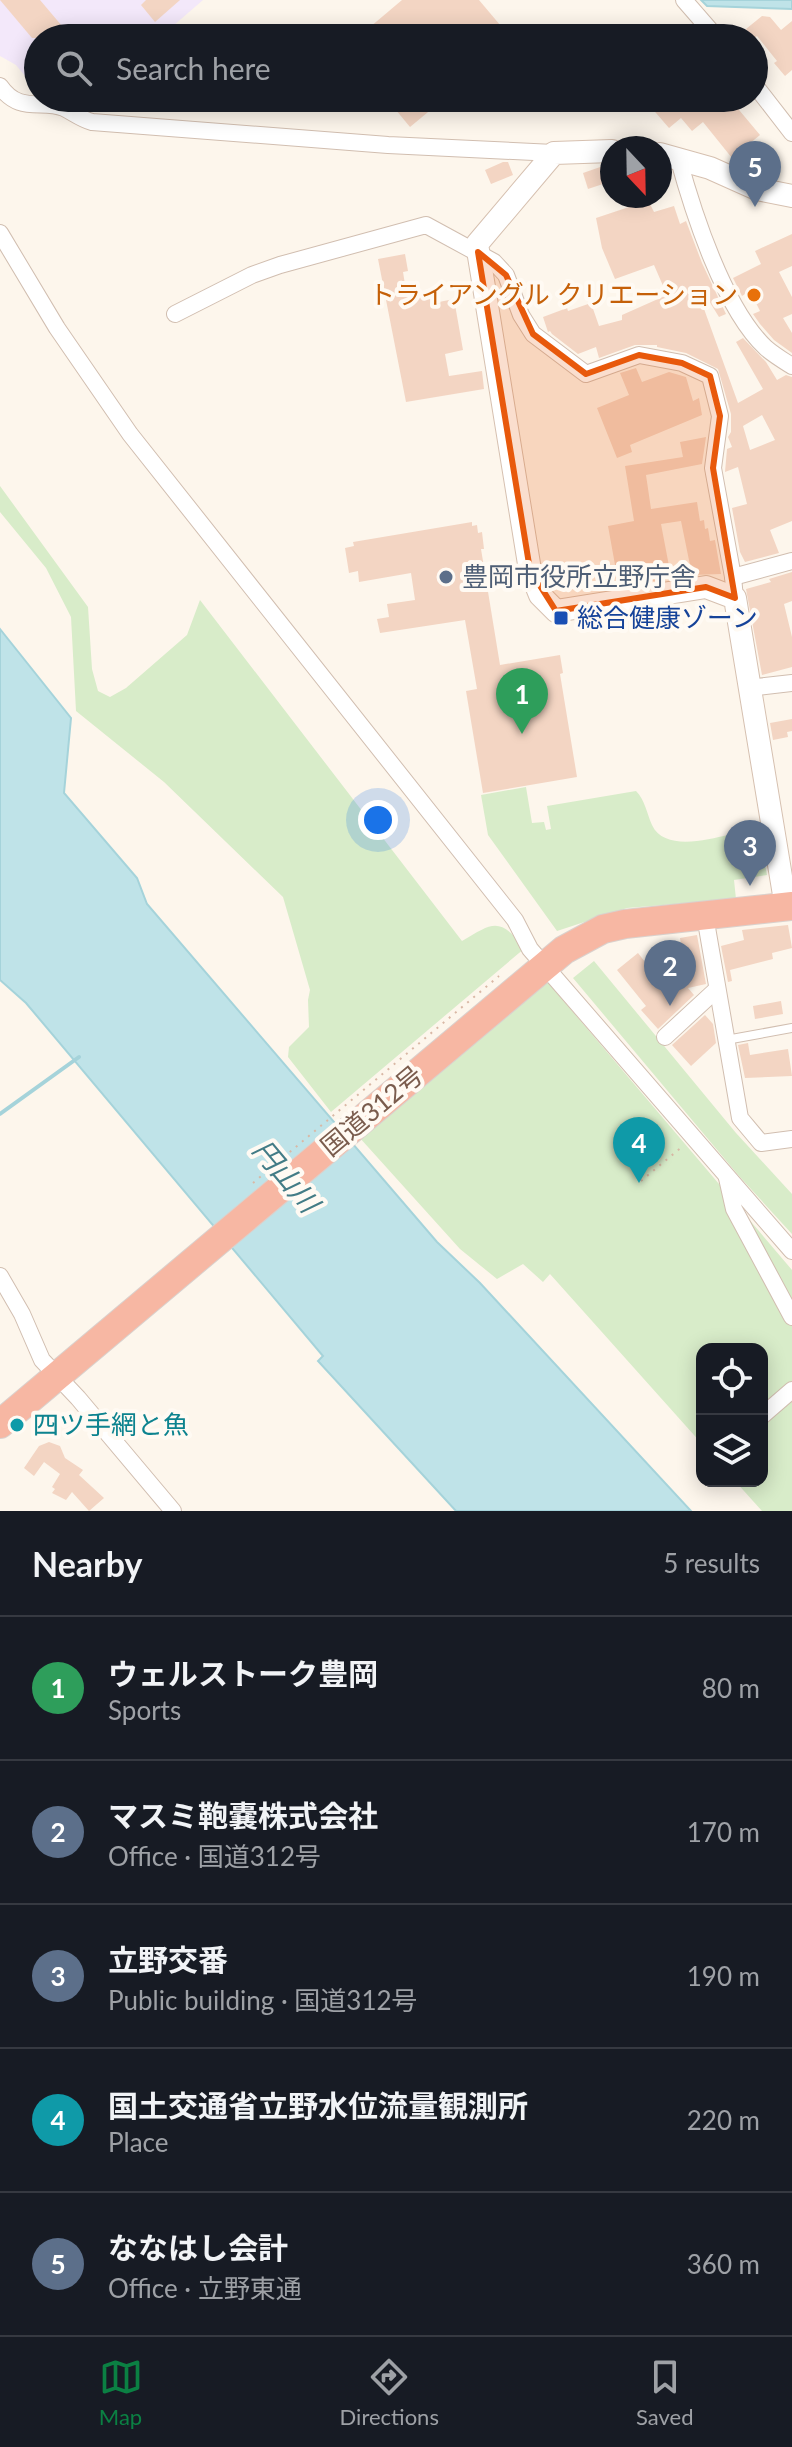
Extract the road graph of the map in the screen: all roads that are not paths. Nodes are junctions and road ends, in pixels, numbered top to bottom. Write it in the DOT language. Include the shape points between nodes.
graph roads {
  1 [pos="684,0"];
  2 [pos="705,24"];
  3 [pos="0,86"];
  4 [pos="24,102"];
  5 [pos="768,102"];
  6 [pos="69,112"];
  7 [pos="792,133"];
  8 [pos="600,151"];
  9 [pos="554,153"];
  10 [pos="672,156"];
  11 [pos="672,162"];
  12 [pos="792,196"];
  13 [pos="0,233"];
  14 [pos="478,252"];
  15 [pos="175,314"];
  16 [pos="792,366"];
  17 [pos="792,561"];
  18 [pos="734,588"];
  19 [pos="792,683"];
  20 [pos="748,688"];
  21 [pos="790,912"];
  22 [pos="705,916"];
  23 [pos="540,970"];
  24 [pos="717,989"];
  25 [pos="792,1028"];
  26 [pos="665,1037"];
  27 [pos="726,1040"];
  28 [pos="792,1139"];
  29 [pos="726,1175"];
  30 [pos="792,1251"];
  31 [pos="0,1276"];
  32 [pos="792,1317"];
  33 [pos="61,1372"];
  34 [pos="792,1390"];
  35 [pos="763,1415"];
  36 [pos="0,1424"];
  37 [pos="173,1511"];
  1 -- 2 [label="street"];
  3 -- 4 [label="street"];
  5 -- 7 [label="street"];
  6 -- 9 [label="street" via="92,122"];
  8 -- 9 [label="street"];
  9 -- 14 [label="street" via="477,244"];
  10 -- 12 [label="street" via="757,189"];
  11 -- 16 [label="street" via="738,311 765,348"];
  13 -- 23 [label="street" via="130,434 515,920"];
  14 -- 15 [label="street" via="426,225 280,265"];
  14 -- 18 [label="street" via="506,275 533,334 586,374 639,355 682,363 710,376 720,416 713,468"];
  14 -- 18 [label="street" via="530,570 540,595 556,611 706,587"];
  17 -- 18 [label="street"];
  18 -- 20 [label="street"];
  19 -- 20 [label="street"];
  20 -- 21 [label="street"];
  21 -- 22 [label="highway, 国道312号"];
  22 -- 23 [label="highway, 国道312号" via="603,929"];
  22 -- 24 [label="street"];
  23 -- 29 [label="street"];
  23 -- 33 [label="highway, 国道312号"];
  24 -- 26 [label="street"];
  24 -- 27 [label="street"];
  25 -- 27 [label="lane"];
  27 -- 28 [label="street" via="740,1118 761,1143"];
  29 -- 30 [label="street"];
  29 -- 32 [label="street" via="734,1209"];
  31 -- 33 [label="street" via="42,1360"];
  33 -- 36 [label="highway, 国道312号"];
  33 -- 37 [label="street"];
  34 -- 35 [label="street"];
}
